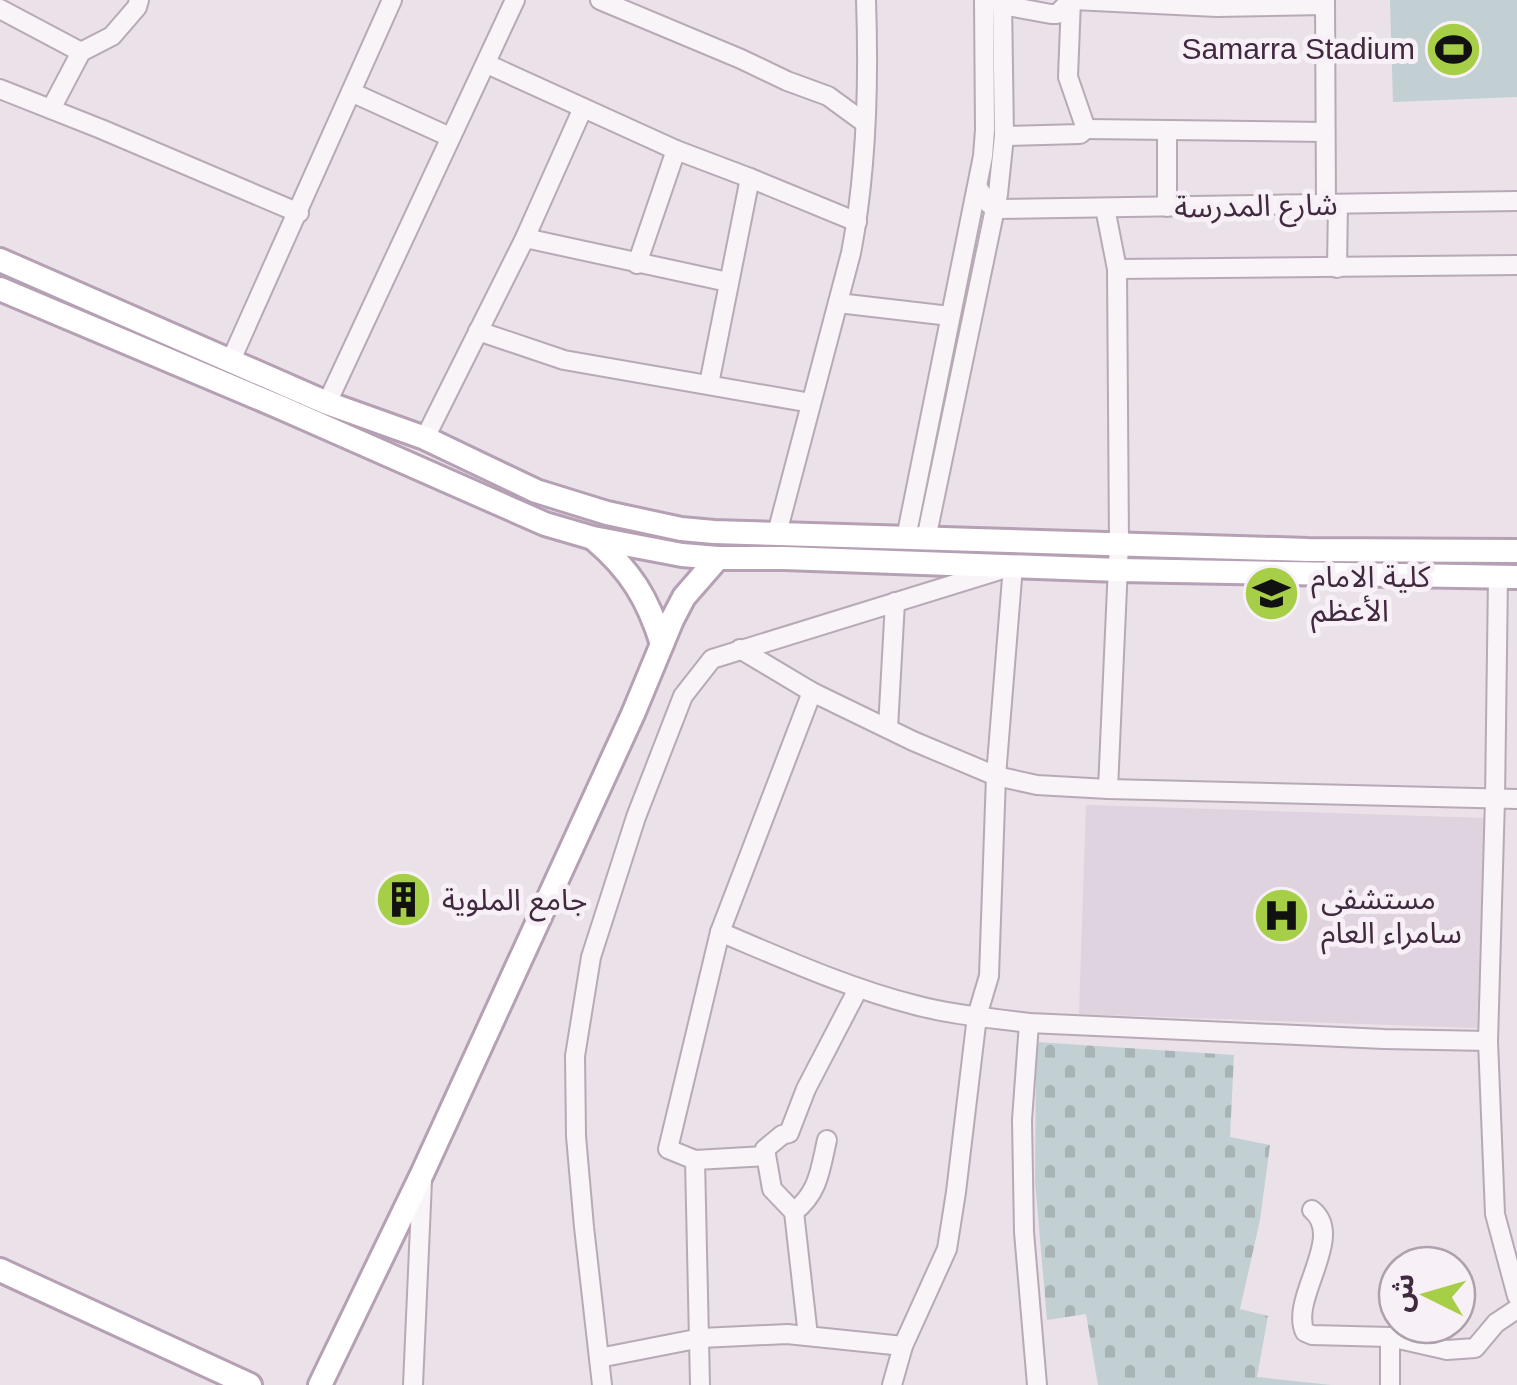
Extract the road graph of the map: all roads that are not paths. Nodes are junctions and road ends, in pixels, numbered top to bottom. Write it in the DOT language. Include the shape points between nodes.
graph roads {
  1 [pos="140,0"];
  2 [pos="392,0"];
  3 [pos="515,0"];
  4 [pos="600,0"];
  5 [pos="866,0"];
  6 [pos="1072,0"];
  7 [pos="996,2"];
  8 [pos="1324,2"];
  9 [pos="0,9"];
  10 [pos="80,52"];
  11 [pos="487,64"];
  12 [pos="0,89"];
  13 [pos="351,92"];
  14 [pos="583,108"];
  15 [pos="51,109"];
  16 [pos="864,122"];
  17 [pos="1086,130"];
  18 [pos="1167,130"];
  19 [pos="1325,132"];
  20 [pos="1004,136"];
  21 [pos="450,137"];
  22 [pos="676,150"];
  23 [pos="750,178"];
  24 [pos="978,188"];
  25 [pos="1517,202"];
  26 [pos="1332,204"];
  27 [pos="1168,207"];
  28 [pos="1105,208"];
  29 [pos="995,209"];
  30 [pos="298,213"];
  31 [pos="857,222"];
  32 [pos="524,238"];
  33 [pos="0,260"];
  34 [pos="637,264"];
  35 [pos="1517,265"];
  36 [pos="1337,268"];
  37 [pos="1117,269"];
  38 [pos="728,282"];
  39 [pos="0,288"];
  40 [pos="838,302"];
  41 [pos="950,316"];
  42 [pos="478,331"];
  43 [pos="232,360"];
  44 [pos="709,384"];
  45 [pos="328,403"];
  46 [pos="811,403"];
  47 [pos="426,438"];
  48 [pos="462,456"];
  49 [pos="449,482"];
  50 [pos="777,533"];
  51 [pos="593,538"];
  52 [pos="916,538"];
  53 [pos="1120,543"];
  54 [pos="1517,551"];
  55 [pos="718,558"];
  56 [pos="1013,566"];
  57 [pos="1119,570"];
  58 [pos="1508,577"];
  59 [pos="895,602"];
  60 [pos="662,644"];
  61 [pos="740,649"];
  62 [pos="812,692"];
  63 [pos="888,728"];
  64 [pos="996,776"];
  65 [pos="1108,789"];
  66 [pos="1495,799"];
  67 [pos="1517,799"];
  68 [pos="720,932"];
  69 [pos="858,989"];
  70 [pos="977,1016"];
  71 [pos="1030,1023"];
  72 [pos="1488,1040"];
  73 [pos="827,1140"];
  74 [pos="766,1156"];
  75 [pos="695,1160"];
  76 [pos="422,1174"];
  77 [pos="1312,1210"];
  78 [pos="794,1212"];
  79 [pos="0,1270"];
  80 [pos="1517,1296"];
  81 [pos="1517,1308"];
  82 [pos="808,1336"];
  83 [pos="1377,1336"];
  84 [pos="700,1338"];
  85 [pos="1390,1345"];
  86 [pos="1425,1345"];
  87 [pos="903,1346"];
  88 [pos="598,1358"];
  89 [pos="250,1385"];
  90 [pos="320,1385"];
  91 [pos="413,1385"];
  92 [pos="602,1385"];
  93 [pos="700,1385"];
  94 [pos="892,1385"];
  95 [pos="1038,1385"];
  96 [pos="1390,1385"];
  1 -- 10 [label="street" via="112,36"];
  2 -- 13 [label="street"];
  3 -- 11 [label="street"];
  4 -- 16 [label="street" via="828,96"];
  5 -- 16 [label="street"];
  6 -- 7 [label="street" via="1057,14"];
  6 -- 8 [label="street" via="1218,7"];
  6 -- 17 [label="street" via="1068,77"];
  7 -- 20 [label="street"];
  7 -- 24 [label="street"];
  8 -- 19 [label="street"];
  9 -- 10 [label="street"];
  10 -- 15 [label="street"];
  11 -- 14 [label="street"];
  11 -- 21 [label="street"];
  12 -- 15 [label="street"];
  13 -- 21 [label="street"];
  13 -- 30 [label="street"];
  14 -- 22 [label="street"];
  14 -- 32 [label="street"];
  15 -- 30 [label="street"];
  16 -- 31 [label="street"];
  17 -- 18 [label="street"];
  17 -- 20 [label="street"];
  18 -- 19 [label="street"];
  18 -- 27 [label="street"];
  19 -- 26 [label="street"];
  20 -- 29 [label="street"];
  21 -- 45 [label="street"];
  22 -- 23 [label="street"];
  22 -- 34 [label="street"];
  23 -- 31 [label="street"];
  23 -- 38 [label="street"];
  24 -- 29 [label="street"];
  24 -- 41 [label="street"];
  25 -- 26 [label="street, شارع المدرسة"];
  26 -- 27 [label="street, شارع المدرسة"];
  26 -- 36 [label="street"];
  27 -- 28 [label="street, شارع المدرسة"];
  28 -- 29 [label="street, شارع المدرسة"];
  28 -- 37 [label="street"];
  29 -- 52 [label="street"];
  30 -- 43 [label="street"];
  31 -- 40 [label="street"];
  32 -- 34 [label="street"];
  32 -- 42 [label="street"];
  33 -- 43 [label="main road"];
  34 -- 38 [label="street"];
  35 -- 36 [label="street"];
  36 -- 37 [label="street"];
  37 -- 53 [label="street"];
  38 -- 44 [label="street"];
  39 -- 49 [label="main road"];
  40 -- 41 [label="street"];
  40 -- 46 [label="street"];
  41 -- 52 [label="street"];
  42 -- 44 [label="street" via="564,360"];
  42 -- 47 [label="street"];
  43 -- 45 [label="main road"];
  44 -- 46 [label="street"];
  45 -- 47 [label="main road"];
  46 -- 50 [label="street"];
  47 -- 48 [label="main road"];
  48 -- 49 [label="main road"];
  48 -- 50 [label="main road" via="536,491 607,513 681,529"];
  49 -- 51 [label="main road"];
  50 -- 52 [label="main road"];
  51 -- 55 [label="main road"];
  51 -- 60 [label="main road" via="637,584"];
  52 -- 53 [label="main road"];
  53 -- 54 [label="main road"];
  53 -- 57 [label="street"];
  55 -- 56 [label="main road"];
  55 -- 60 [label="main road" via="684,597"];
  56 -- 57 [label="main road"];
  56 -- 59 [label="street"];
  56 -- 64 [label="street"];
  57 -- 58 [label="main road"];
  57 -- 65 [label="street"];
  58 -- 66 [label="street"];
  59 -- 61 [label="street"];
  59 -- 63 [label="street"];
  60 -- 76 [label="main road"];
  61 -- 62 [label="street"];
  61 -- 88 [label="street" via="712,659 683,696 591,957 575,1056 576,1136"];
  62 -- 63 [label="street"];
  62 -- 68 [label="street"];
  63 -- 64 [label="street"];
  64 -- 65 [label="street"];
  64 -- 70 [label="street" via="989,976"];
  65 -- 66 [label="street"];
  66 -- 67 [label="street"];
  66 -- 72 [label="street"];
  68 -- 69 [label="street"];
  68 -- 75 [label="street" via="668,1148"];
  69 -- 70 [label="street"];
  69 -- 74 [label="street" via="789,1133 765,1149"];
  70 -- 71 [label="street"];
  70 -- 87 [label="street" via="947,1249"];
  71 -- 72 [label="street"];
  71 -- 95 [label="street" via="1022,1120 1024,1232"];
  72 -- 80 [label="street" via="1496,1214"];
  73 -- 78 [label="street" via="816,1185"];
  74 -- 75 [label="street"];
  74 -- 78 [label="street" via="772,1189"];
  75 -- 84 [label="street"];
  76 -- 90 [label="main road"];
  76 -- 91 [label="street"];
  77 -- 83 [label="street" via="1324,1226 1304,1309 1305,1332"];
  78 -- 82 [label="street"];
  79 -- 89 [label="main road"];
  81 -- 86 [label="street" via="1475,1348"];
  82 -- 84 [label="street"];
  82 -- 87 [label="street"];
  84 -- 88 [label="street"];
  84 -- 93 [label="street"];
  85 -- 96 [label="street"];
  87 -- 94 [label="street"];
  88 -- 92 [label="street"];
}
